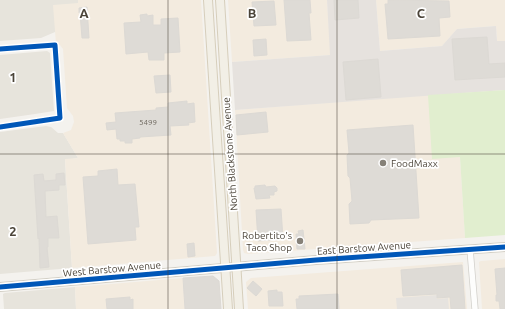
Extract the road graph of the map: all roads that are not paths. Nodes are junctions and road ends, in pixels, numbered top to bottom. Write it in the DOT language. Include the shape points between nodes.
graph roads {
  1 [pos="208,0"];
  2 [pos="220,0"];
  3 [pos="0,49"];
  4 [pos="0,127"];
  5 [pos="505,247"];
  6 [pos="470,249"];
  7 [pos="237,267"];
  8 [pos="225,268"];
  9 [pos="0,287"];
  10 [pos="228,309"];
  11 [pos="240,309"];
  12 [pos="475,309"];
  1 -- 8 [label="main road, North Blackstone Avenue"];
  2 -- 7 [label="main road, North Blackstone Avenue"];
  3 -- 4 [label="street" via="55,45 60,118"];
  5 -- 6 [label="main road, East Barstow Avenue"];
  6 -- 7 [label="main road, East Barstow Avenue"];
  6 -- 12 [label="street"];
  7 -- 8 [label="main road, East Barstow Avenue"];
  7 -- 11 [label="main road, North Blackstone Avenue"];
  8 -- 9 [label="main road, West Barstow Avenue"];
  8 -- 10 [label="main road, North Blackstone Avenue"];
}
